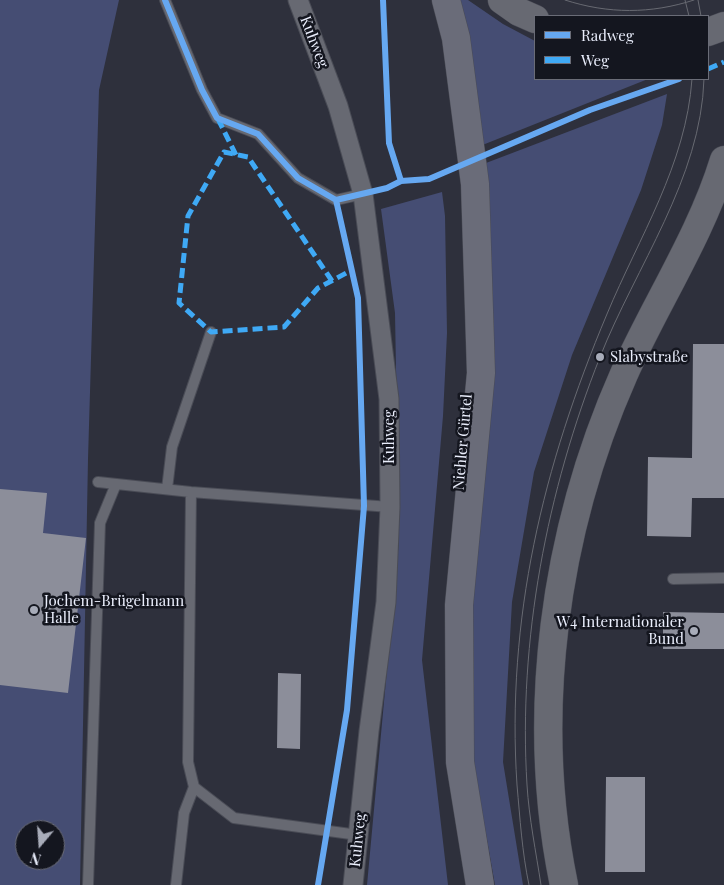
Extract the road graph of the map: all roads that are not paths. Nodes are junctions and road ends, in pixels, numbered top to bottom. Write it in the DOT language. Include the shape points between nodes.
graph roads {
  1 [pos="165,0"];
  2 [pos="298,0"];
  3 [pos="434,0"];
  4 [pos="446,0"];
  5 [pos="502,0"];
  6 [pos="534,19"];
  7 [pos="724,26"];
  8 [pos="709,32"];
  9 [pos="724,160"];
  10 [pos="468,187"];
  11 [pos="363,194"];
  12 [pos="212,332"];
  13 [pos="98,482"];
  14 [pos="116,484"];
  15 [pos="167,490"];
  16 [pos="191,492"];
  17 [pos="390,507"];
  18 [pos="724,578"];
  19 [pos="673,579"];
  20 [pos="194,787"];
  21 [pos="358,835"];
  22 [pos="88,885"];
  23 [pos="176,885"];
  24 [pos="353,885"];
  25 [pos="468,885"];
  26 [pos="480,885"];
  27 [pos="564,885"];
  1 -- 11 [label="lane" via="217,118 258,134 298,178 336,200"];
  2 -- 11 [label="street, Kuhweg" via="338,106"];
  3 -- 10 [label="main road, Niehler Gürtel" via="445,52 452,128"];
  4 -- 10 [label="main road, Niehler Gürtel" via="456,38 467,124"];
  5 -- 6 [label="main road"];
  7 -- 8 [label="main road"];
  9 -- 27 [label="main road" via="703,214 607,414 587,474 566,557 554,640 549,718 554,811"];
  10 -- 25 [label="main road, Niehler Gürtel" via="468,376 445,664 452,778"];
  10 -- 26 [label="main road, Niehler Gürtel" via="481,373 459,605 460,762"];
  11 -- 17 [label="street, Kuhweg" via="389,399"];
  12 -- 15 [label="lane" via="172,448"];
  13 -- 14 [label="lane"];
  14 -- 15 [label="lane"];
  14 -- 22 [label="lane" via="100,523"];
  15 -- 16 [label="lane"];
  16 -- 17 [label="lane"];
  16 -- 20 [label="lane" via="188,762"];
  17 -- 21 [label="street, Kuhweg" via="386,602"];
  18 -- 19 [label="lane"];
  20 -- 21 [label="lane" via="234,818"];
  20 -- 23 [label="lane" via="184,813"];
  21 -- 24 [label="street, Kuhweg"];
}
